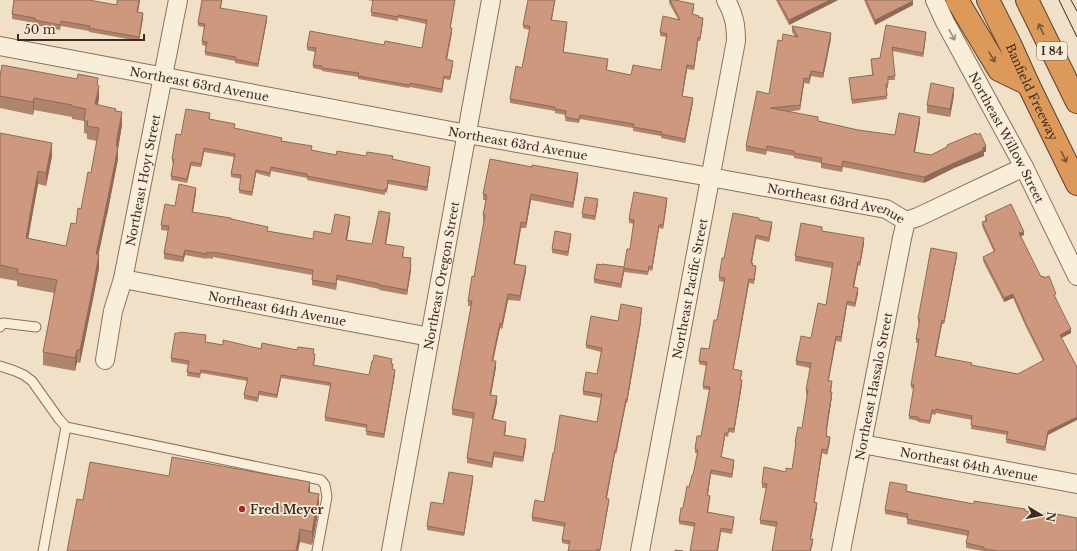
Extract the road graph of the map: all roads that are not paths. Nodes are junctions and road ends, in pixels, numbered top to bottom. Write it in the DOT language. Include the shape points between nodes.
graph roads {
  1 [pos="178,0"];
  2 [pos="491,0"];
  3 [pos="726,0"];
  4 [pos="934,0"];
  5 [pos="957,0"];
  6 [pos="988,0"];
  7 [pos="1027,0"];
  8 [pos="0,46"];
  9 [pos="163,77"];
  10 [pos="1028,84"];
  11 [pos="1077,102"];
  12 [pos="467,134"];
  13 [pos="1024,167"];
  14 [pos="710,177"];
  15 [pos="1077,184"];
  16 [pos="906,221"];
  17 [pos="1077,276"];
  18 [pos="123,279"];
  19 [pos="0,327"];
  20 [pos="36,327"];
  21 [pos="430,337"];
  22 [pos="105,360"];
  23 [pos="0,366"];
  24 [pos="66,427"];
  25 [pos="862,444"];
  26 [pos="1077,484"];
  27 [pos="43,551"];
  28 [pos="317,551"];
  29 [pos="391,551"];
  30 [pos="640,551"];
  31 [pos="841,551"];
  1 -- 9 [label="street, Northeast Hoyt Street"];
  2 -- 12 [label="street, Northeast Oregon Street"];
  3 -- 14 [label="street, Northeast Pacific Street" via="736,26 736,41"];
  4 -- 13 [label="street, Northeast Willow Street, one-way"];
  5 -- 10 [label="highway, one-way" via="999,70"];
  6 -- 10 [label="highway, Banfield Freeway"];
  11 -- 7 [label="highway, I 84, one-way"];
  8 -- 9 [label="street, Northeast 63rd Avenue"];
  9 -- 12 [label="street, Northeast 63rd Avenue"];
  9 -- 18 [label="street, Northeast Hoyt Street"];
  10 -- 15 [label="highway, Banfield Freeway, one-way"];
  12 -- 14 [label="street, Northeast 63rd Avenue"];
  12 -- 21 [label="street, Northeast Oregon Street"];
  13 -- 16 [label="street, Northeast 63rd Avenue"];
  13 -- 17 [label="street, Northeast Willow Street"];
  14 -- 16 [label="street, Northeast 63rd Avenue" via="886,209"];
  14 -- 30 [label="street, Northeast Pacific Street"];
  16 -- 25 [label="street, Northeast Hassalo Street"];
  18 -- 21 [label="street, Northeast 64th Avenue"];
  18 -- 22 [label="street, Northeast Hoyt Street" via="113,310"];
  19 -- 20 [label="lane" via="3,324"];
  21 -- 29 [label="street, Northeast Oregon Street"];
  23 -- 24 [label="lane" via="16,371 32,381"];
  24 -- 27 [label="lane"];
  24 -- 28 [label="lane" via="321,480 325,485 327,497"];
  25 -- 26 [label="street, Northeast 64th Avenue"];
  25 -- 31 [label="street, Northeast Hassalo Street"];
}
